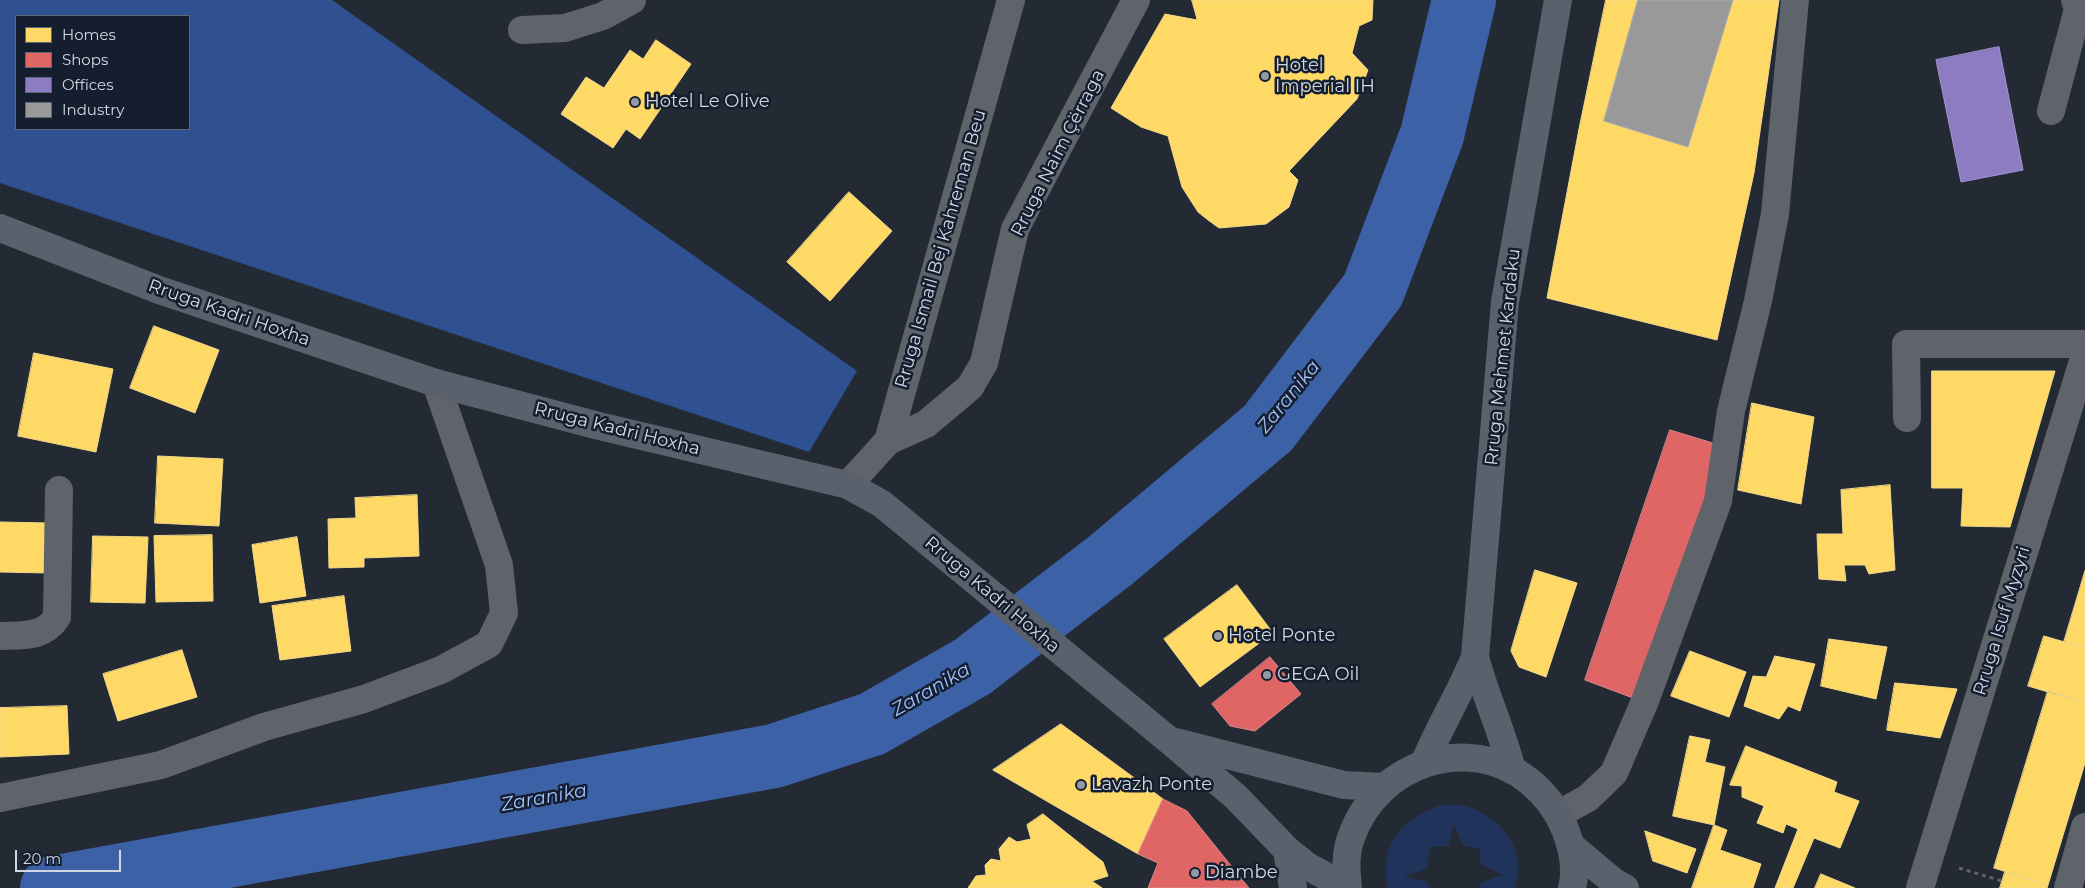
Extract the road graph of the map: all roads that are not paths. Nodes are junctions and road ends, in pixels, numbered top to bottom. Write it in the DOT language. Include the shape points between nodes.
graph roads {
  1 [pos="632,0"];
  2 [pos="1011,0"];
  3 [pos="1136,0"];
  4 [pos="1558,0"];
  5 [pos="1795,0"];
  6 [pos="2075,0"];
  7 [pos="522,30"];
  8 [pos="2051,111"];
  9 [pos="0,228"];
  10 [pos="2085,344"];
  11 [pos="2085,355"];
  12 [pos="436,383"];
  13 [pos="1907,418"];
  14 [pos="888,441"];
  15 [pos="848,485"];
  16 [pos="59,490"];
  17 [pos="0,636"];
  18 [pos="1475,657"];
  19 [pos="1170,741"];
  20 [pos="1424,764"];
  21 [pos="1512,770"];
  22 [pos="1383,787"];
  23 [pos="0,798"];
  24 [pos="1560,814"];
  25 [pos="2085,827"];
  26 [pos="1572,846"];
  27 [pos="1287,850"];
  28 [pos="1293,888"];
  29 [pos="1348,888"];
  30 [pos="1572,888"];
  31 [pos="1625,888"];
  32 [pos="1920,888"];
  33 [pos="2068,888"];
  1 -- 7 [label="street" via="603,16 565,28"];
  2 -- 14 [label="street, Rruga Ismail Bej Kahreman Beu"];
  3 -- 14 [label="street, Rruga Naim Çërraga" via="1015,229 984,363 970,387 926,424"];
  4 -- 18 [label="main road, Rruga Mehmet Kardaku" via="1505,302"];
  5 -- 24 [label="street" via="1775,214 1731,411 1718,501 1645,701 1614,773 1588,798"];
  6 -- 8 [label="street" via="2078,8"];
  9 -- 12 [label="main road, Rruga Kadri Hoxha" via="159,290"];
  10 -- 13 [label="street" via="1906,344"];
  11 -- 32 [label="street, Rruga Isuf Myzyri"];
  12 -- 15 [label="main road, Rruga Kadri Hoxha" via="599,426"];
  12 -- 23 [label="street" via="499,565 504,613 489,644 441,670 364,699 264,727 161,765"];
  14 -- 15 [label="street, Rruga Ismail Bej Kahreman Beu"];
  15 -- 19 [label="main road, Rruga Kadri Hoxha" via="882,504"];
  16 -- 17 [label="street" via="57,617 50,627 32,634"];
  18 -- 20 [label="main road, Rruga Mehmet Kardaku"];
  18 -- 21 [label="main road, Rruga Mehmet Kardaku"];
  19 -- 22 [label="main road, Rruga Kadri Hoxha" via="1344,785"];
  19 -- 27 [label="main road, Rruga Kadri Hoxha" via="1236,797"];
  20 -- 21 [label="main road" via="1469,757"];
  20 -- 22 [label="main road" via="1398,775"];
  21 -- 24 [label="main road" via="1542,792"];
  22 -- 29 [label="main road" via="1364,810 1351,836 1346,865"];
  24 -- 26 [label="main road"];
  25 -- 33 [label="street"];
  26 -- 30 [label="main road"];
  26 -- 31 [label="main road"];
  27 -- 28 [label="main road"];
  27 -- 29 [label="main road, Rruga Kadri Hoxha" via="1307,866"];
}
